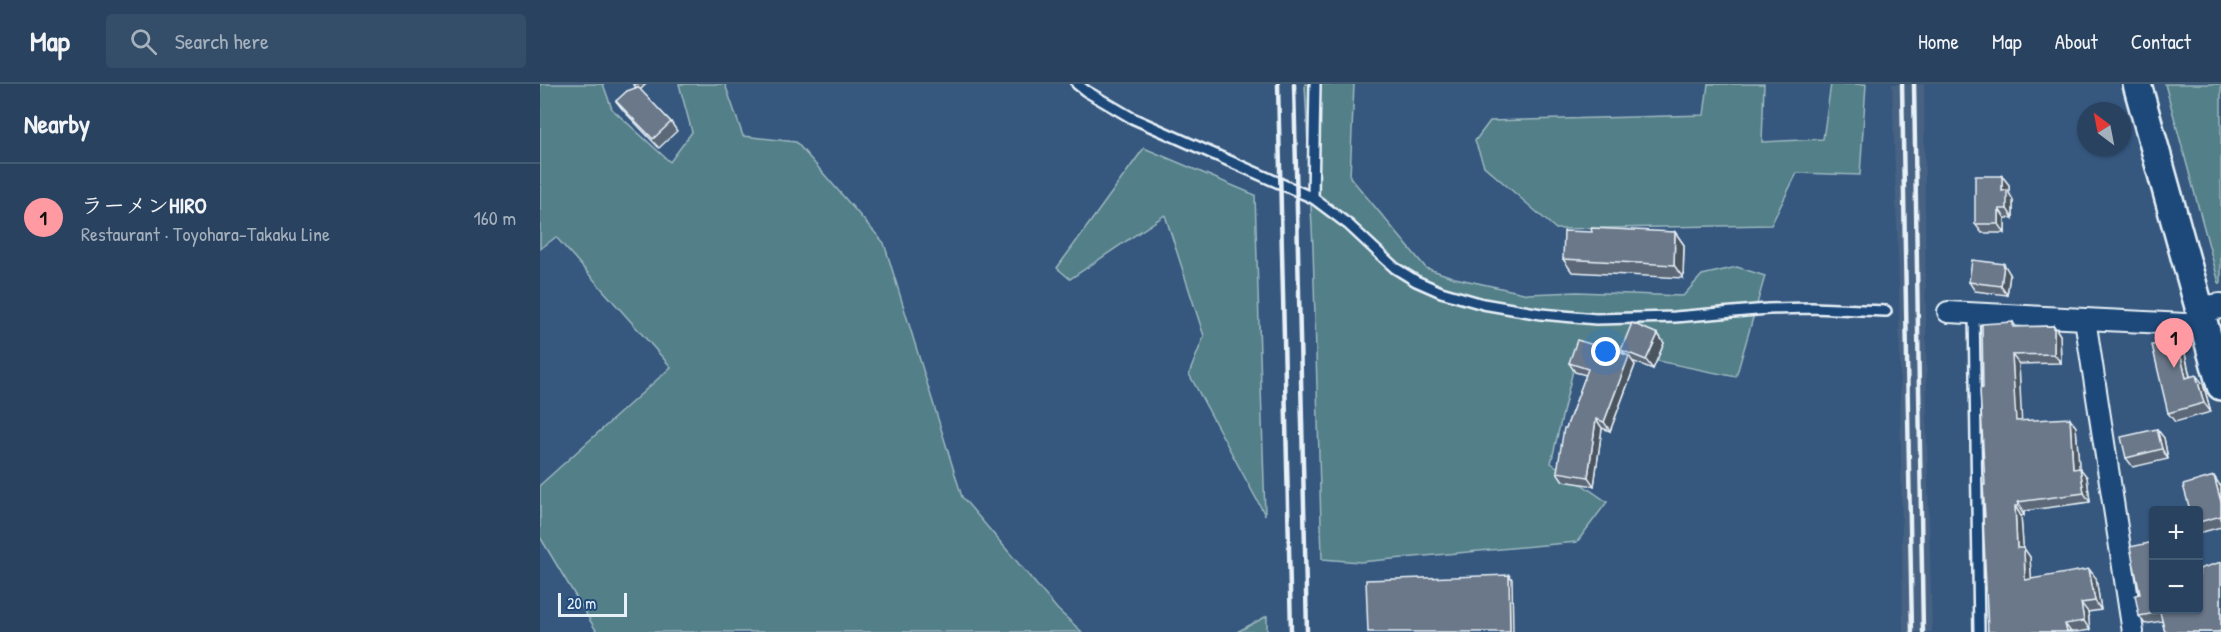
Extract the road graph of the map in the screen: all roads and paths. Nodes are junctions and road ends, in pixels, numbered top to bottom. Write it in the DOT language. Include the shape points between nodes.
graph roads {
  1 [pos="1077,84"];
  2 [pos="1315,84"];
  3 [pos="2137,84"];
  4 [pos="1313,198"];
  5 [pos="1886,311"];
  6 [pos="1948,312"];
  7 [pos="1974,312"];
  8 [pos="2209,313"];
  9 [pos="2085,319"];
  10 [pos="2221,386"];
  11 [pos="1979,632"];
  12 [pos="2133,632"];
  1 -- 4 [label="lane" via="1132,118"];
  2 -- 4 [label="lane"];
  3 -- 8 [label="main road"];
  4 -- 5 [label="lane" via="1395,268 1441,292 1483,304 1596,319 1768,309"];
  6 -- 7 [label="street"];
  7 -- 9 [label="street"];
  7 -- 11 [label="lane"];
  8 -- 9 [label="street"];
  8 -- 10 [label="main road"];
  9 -- 12 [label="street"];
}
